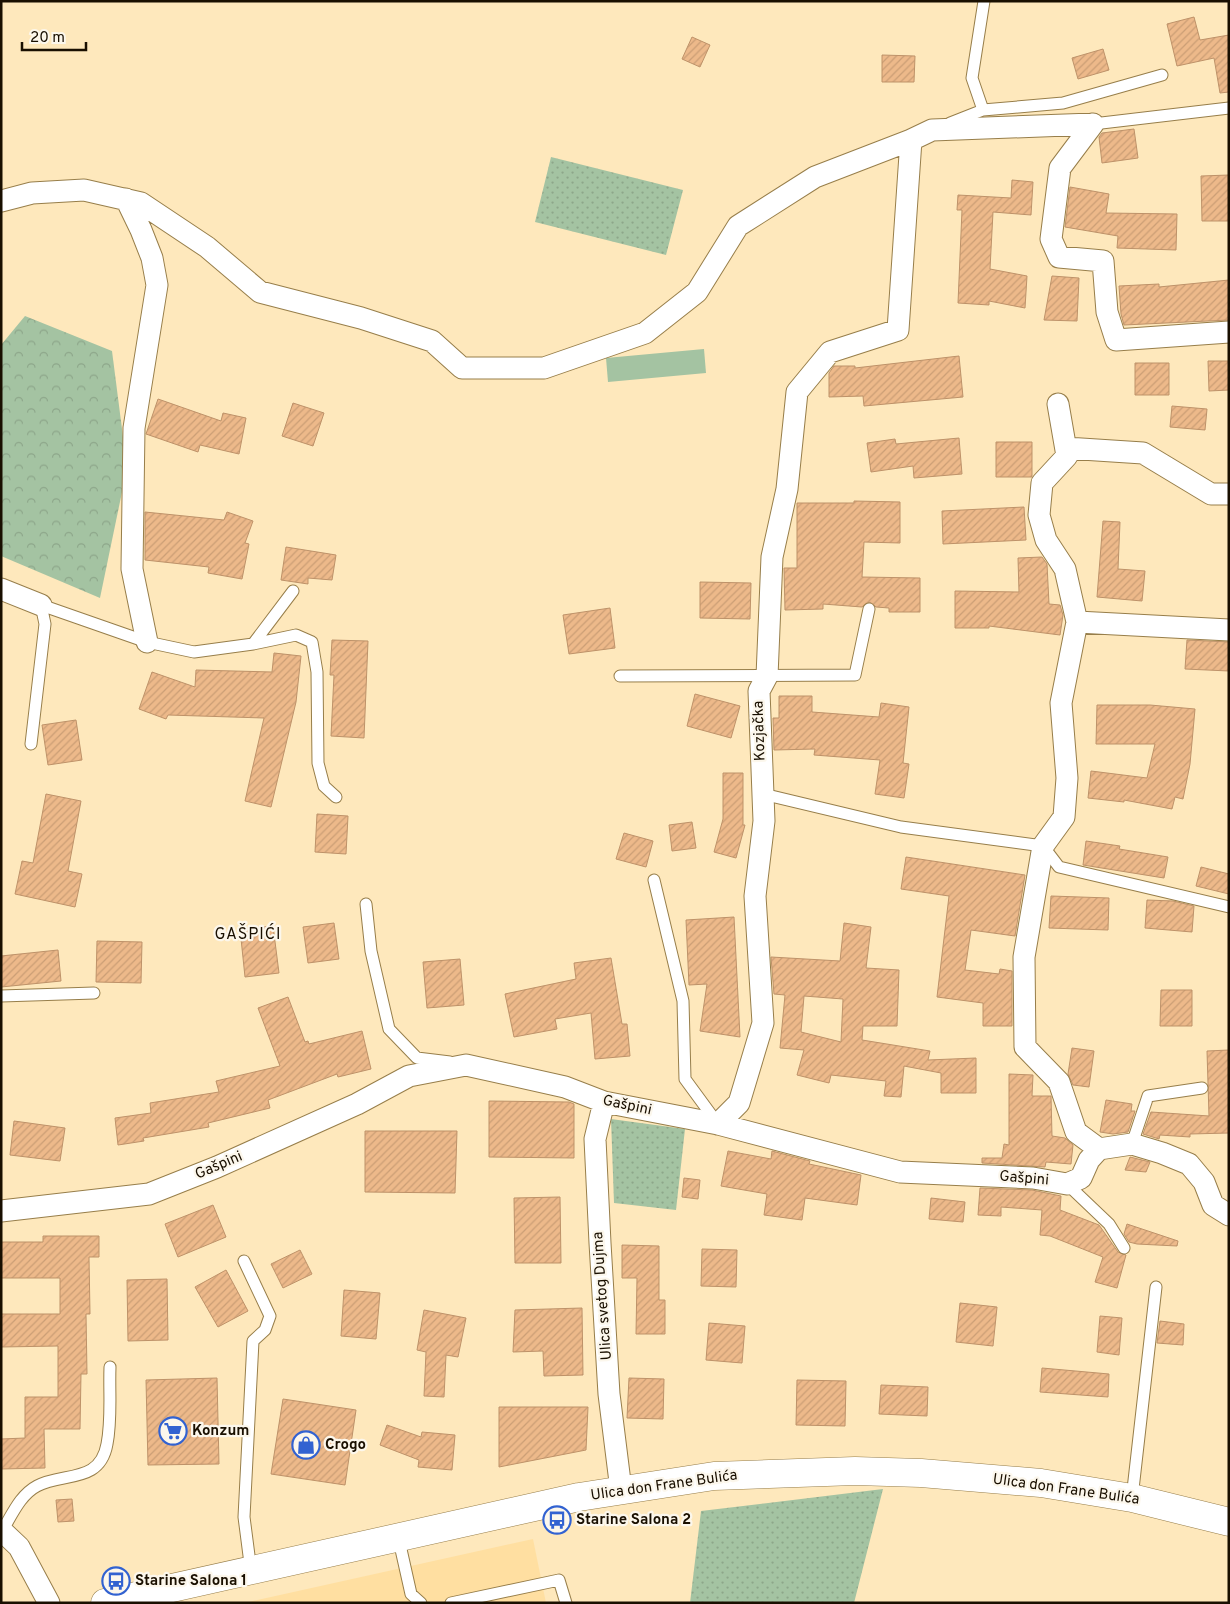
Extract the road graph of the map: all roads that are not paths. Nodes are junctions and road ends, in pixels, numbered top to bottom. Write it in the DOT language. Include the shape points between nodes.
graph roads {
  1 [pos="984,1"];
  2 [pos="1162,75"];
  3 [pos="1229,108"];
  4 [pos="983,110"];
  5 [pos="1093,124"];
  6 [pos="932,130"];
  7 [pos="912,140"];
  8 [pos="126,198"];
  9 [pos="1,200"];
  10 [pos="1229,332"];
  11 [pos="1058,404"];
  12 [pos="1066,448"];
  13 [pos="1229,494"];
  14 [pos="1,589"];
  15 [pos="293,591"];
  16 [pos="41,605"];
  17 [pos="870,609"];
  18 [pos="1077,622"];
  19 [pos="1229,630"];
  20 [pos="147,642"];
  21 [pos="253,644"];
  22 [pos="620,676"];
  23 [pos="767,676"];
  24 [pos="31,744"];
  25 [pos="762,794"];
  26 [pos="336,797"];
  27 [pos="1043,846"];
  28 [pos="654,880"];
  29 [pos="366,904"];
  30 [pos="1229,907"];
  31 [pos="94,993"];
  32 [pos="1,996"];
  33 [pos="466,1065"];
  34 [pos="1202,1088"];
  35 [pos="604,1102"];
  36 [pos="718,1124"];
  37 [pos="1132,1144"];
  38 [pos="1100,1149"];
  39 [pos="1068,1184"];
  40 [pos="1,1211"];
  41 [pos="1229,1215"];
  42 [pos="1124,1248"];
  43 [pos="244,1261"];
  44 [pos="1156,1287"];
  45 [pos="110,1367"];
  46 [pos="620,1490"];
  47 [pos="1132,1498"];
  48 [pos="1229,1522"];
  49 [pos="2,1530"];
  50 [pos="398,1536"];
  51 [pos="251,1571"];
  52 [pos="49,1603"];
  53 [pos="105,1603"];
  54 [pos="421,1603"];
  55 [pos="451,1603"];
  56 [pos="566,1603"];
  1 -- 4 [label="lane" via="972,78"];
  2 -- 4 [label="lane" via="1063,103"];
  3 -- 5 [label="lane"];
  4 -- 6 [label="lane"];
  5 -- 6 [label="street"];
  5 -- 10 [label="street" via="1060,168 1051,239 1058,256 1103,261 1107,312 1116,340"];
  6 -- 7 [label="street"];
  7 -- 8 [label="street" via="815,177 738,226 696,292 645,332 544,368 462,368 432,341 361,318 260,292 207,247 141,203"];
  7 -- 23 [label="street, Kozjačka" via="898,330 830,352 797,392 787,489 772,557"];
  8 -- 9 [label="street" via="84,190 32,193"];
  8 -- 20 [label="street" via="152,258 157,285 134,437 132,568"];
  11 -- 12 [label="street"];
  12 -- 13 [label="street" via="1144,453 1211,494"];
  12 -- 18 [label="street" via="1067,456 1042,483 1039,515 1046,540 1065,569"];
  14 -- 16 [label="street"];
  15 -- 21 [label="lane"];
  16 -- 20 [label="lane"];
  16 -- 24 [label="lane" via="45,624"];
  17 -- 23 [label="lane" via="855,675"];
  18 -- 19 [label="street"];
  18 -- 27 [label="street" via="1061,703 1067,778 1064,817"];
  20 -- 21 [label="lane" via="194,652"];
  21 -- 26 [label="lane" via="296,635 312,642 317,672 318,763 324,786"];
  22 -- 23 [label="lane"];
  23 -- 25 [label="street, Kozjačka" via="759,691"];
  25 -- 27 [label="lane" via="901,827"];
  25 -- 36 [label="street, Kozjačka" via="764,821 755,896 763,1023 739,1104"];
  27 -- 30 [label="lane" via="1059,867"];
  27 -- 38 [label="street" via="1024,957 1025,1047 1059,1082 1076,1132"];
  28 -- 36 [label="lane" via="683,1002 685,1079"];
  29 -- 33 [label="lane" via="371,951 388,1029 417,1058"];
  31 -- 32 [label="lane"];
  33 -- 35 [label="street, Gašpini" via="565,1087"];
  33 -- 40 [label="street, Gašpini" via="409,1076 217,1168 149,1194"];
  34 -- 37 [label="lane" via="1148,1096"];
  35 -- 36 [label="street, Gašpini"];
  35 -- 46 [label="street, Ulica svetog Dujma" via="596,1139 600,1243 609,1394"];
  36 -- 39 [label="street, Gašpini" via="900,1172 1033,1178"];
  37 -- 38 [label="street"];
  37 -- 41 [label="street" via="1188,1164 1204,1182 1213,1206"];
  38 -- 39 [label="street, Gašpini" via="1089,1160 1081,1178"];
  39 -- 42 [label="lane" via="1109,1224"];
  43 -- 51 [label="lane" via="270,1316 265,1330 253,1341 244,1517"];
  44 -- 47 [label="lane"];
  45 -- 49 [label="lane" via="107,1444 102,1457 92,1471 38,1485 23,1497"];
  46 -- 47 [label="street, Ulica don Frane Bulića" via="714,1476 865,1472 1041,1483"];
  46 -- 50 [label="street, Ulica don Frane Bulića"];
  47 -- 48 [label="street, Ulica don Frane Bulića"];
  49 -- 52 [label="street" via="19,1547"];
  50 -- 51 [label="street, Ulica don Frane Bulića"];
  50 -- 54 [label="lane" via="410,1594"];
  51 -- 53 [label="street, Ulica don Frane Bulića"];
  55 -- 56 [label="lane" via="559,1580"];
}
